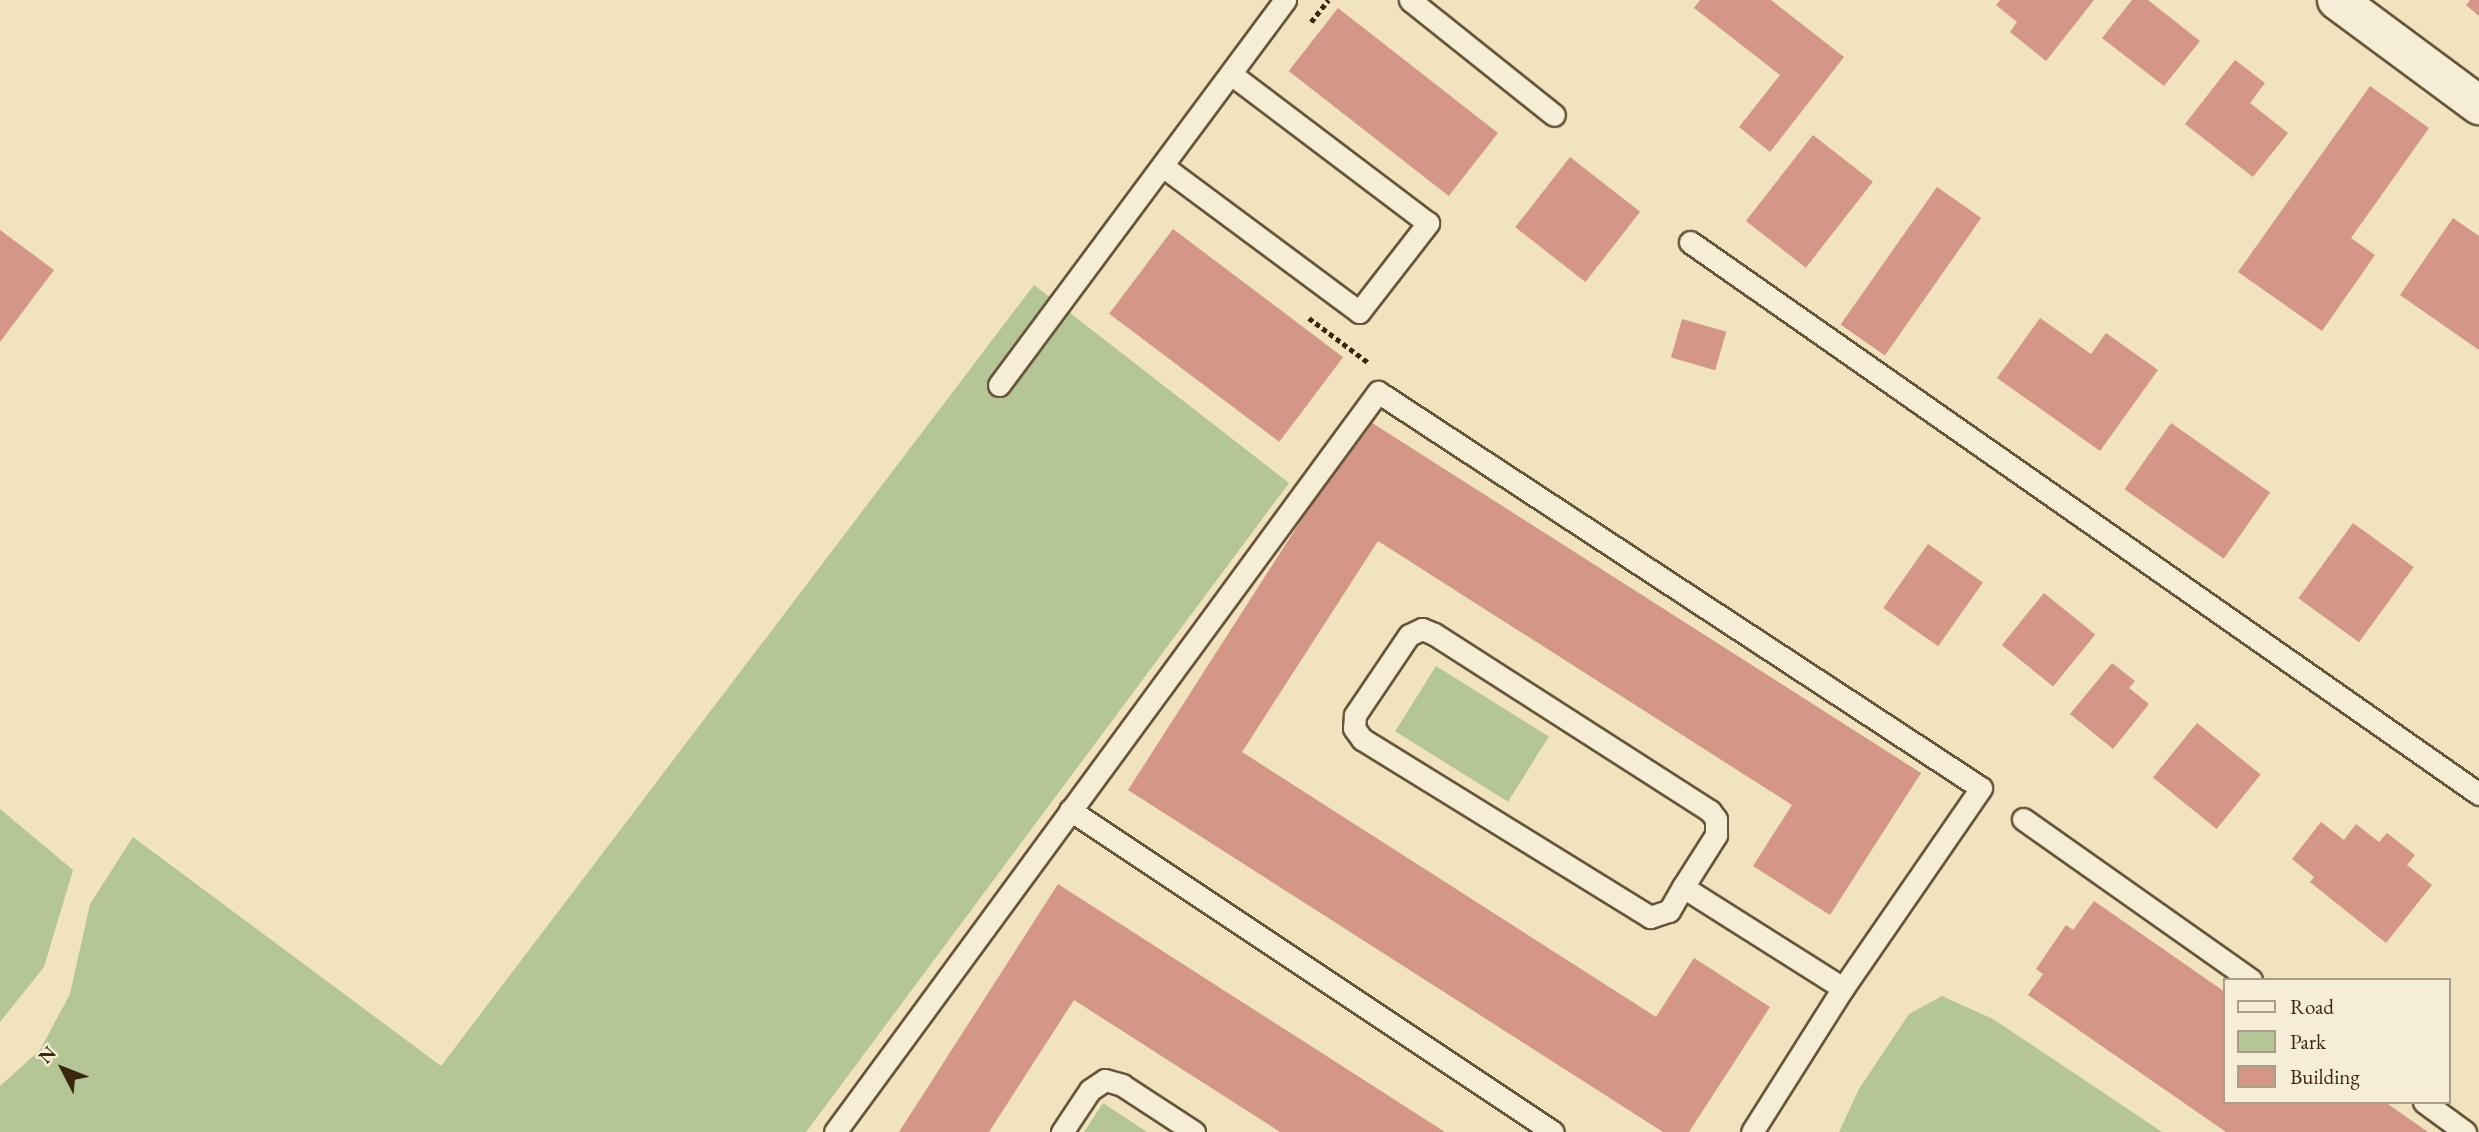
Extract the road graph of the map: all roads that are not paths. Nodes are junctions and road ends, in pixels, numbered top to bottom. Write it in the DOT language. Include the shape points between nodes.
graph roads {
  1 [pos="1285,0"];
  2 [pos="1410,0"];
  3 [pos="2337,0"];
  4 [pos="1232,75"];
  5 [pos="2479,106"];
  6 [pos="1554,115"];
  7 [pos="1164,167"];
  8 [pos="1690,242"];
  9 [pos="999,385"];
  10 [pos="2479,794"];
  11 [pos="1070,810"];
  12 [pos="2023,818"];
  13 [pos="1683,887"];
  14 [pos="2248,978"];
  15 [pos="1843,988"];
  16 [pos="2427,1104"];
  17 [pos="835,1132"];
  18 [pos="1062,1132"];
  19 [pos="1194,1132"];
  20 [pos="1553,1132"];
  21 [pos="1752,1132"];
  22 [pos="2466,1132"];
  1 -- 4 [label="lane"];
  2 -- 6 [label="lane"];
  3 -- 5 [label="street"];
  4 -- 7 [label="lane"];
  4 -- 7 [label="lane" via="1428,223 1359,312"];
  7 -- 9 [label="lane"];
  8 -- 10 [label="lane"];
  11 -- 15 [label="lane" via="1378,392 1980,788"];
  11 -- 17 [label="lane"];
  11 -- 20 [label="lane"];
  12 -- 14 [label="lane"];
  13 -- 13 [label="lane" via="1668,911 1650,917 1362,739 1354,728 1355,715 1409,635 1422,629 1434,634 1710,811 1716,819 1716,835"];
  13 -- 15 [label="lane"];
  15 -- 21 [label="lane"];
  16 -- 22 [label="lane"];
  18 -- 19 [label="lane" via="1090,1090 1105,1080 1122,1085"];
}
